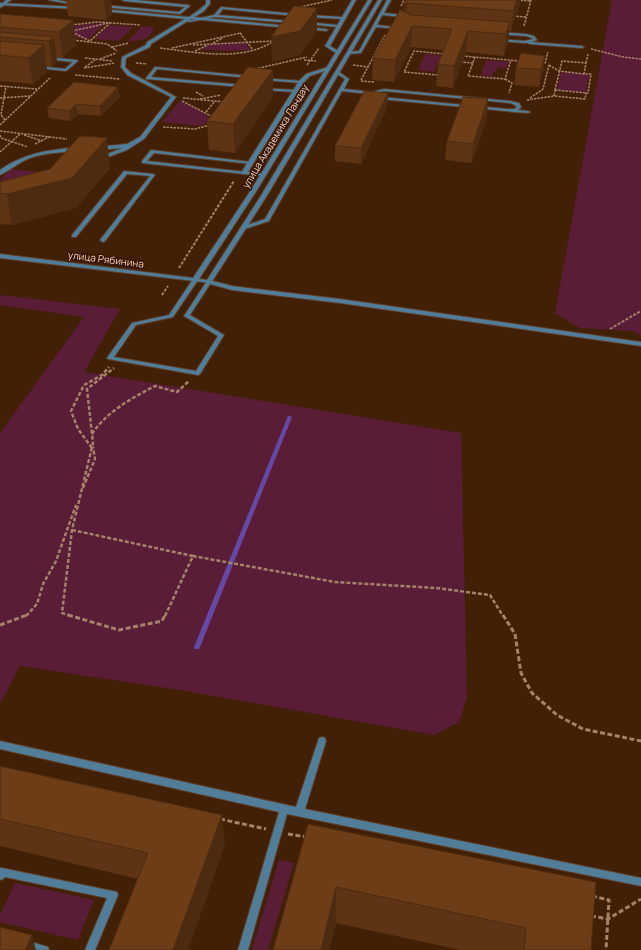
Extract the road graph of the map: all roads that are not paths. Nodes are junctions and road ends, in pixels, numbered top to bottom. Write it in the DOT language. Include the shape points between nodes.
graph roads {
  1 [pos="9,0"];
  2 [pos="50,0"];
  3 [pos="124,0"];
  4 [pos="208,0"];
  5 [pos="354,0"];
  6 [pos="370,0"];
  7 [pos="380,0"];
  8 [pos="389,0"];
  9 [pos="1,5"];
  10 [pos="85,5"];
  11 [pos="101,6"];
  12 [pos="80,8"];
  13 [pos="95,10"];
  14 [pos="381,14"];
  15 [pos="216,16"];
  16 [pos="403,16"];
  17 [pos="342,18"];
  18 [pos="201,19"];
  19 [pos="189,20"];
  20 [pos="337,26"];
  21 [pos="375,26"];
  22 [pos="402,28"];
  23 [pos="326,30"];
  24 [pos="528,42"];
  25 [pos="582,47"];
  26 [pos="338,52"];
  27 [pos="349,54"];
  28 [pos="40,58"];
  29 [pos="30,66"];
  30 [pos="205,68"];
  31 [pos="328,68"];
  32 [pos="338,72"];
  33 [pos="200,73"];
  34 [pos="254,78"];
  35 [pos="261,78"];
  36 [pos="301,82"];
  37 [pos="247,87"];
  38 [pos="254,88"];
  39 [pos="341,90"];
  40 [pos="295,91"];
  41 [pos="372,93"];
  42 [pos="511,110"];
  43 [pos="528,112"];
  44 [pos="128,146"];
  45 [pos="90,148"];
  46 [pos="82,149"];
  47 [pos="93,160"];
  48 [pos="144,162"];
  49 [pos="252,163"];
  50 [pos="135,173"];
  51 [pos="244,173"];
  52 [pos="0,174"];
  53 [pos="262,175"];
  54 [pos="243,228"];
  55 [pos="74,236"];
  56 [pos="103,240"];
  57 [pos="0,256"];
  58 [pos="195,280"];
  59 [pos="209,282"];
  60 [pos="641,344"];
  61 [pos="322,741"];
  62 [pos="0,745"];
  63 [pos="284,809"];
  64 [pos="299,812"];
  65 [pos="0,876"];
  66 [pos="641,882"];
  67 [pos="15,943"];
  68 [pos="44,950"];
  69 [pos="90,950"];
  70 [pos="243,950"];
  1 -- 9 [label="street"];
  2 -- 10 [label="lane"];
  3 -- 11 [label="lane" via="188,6 180,13"];
  4 -- 19 [label="street" via="208,4"];
  5 -- 17 [label="street"];
  6 -- 26 [label="street, улица Академика Ландау"];
  7 -- 27 [label="street, улица Академика Ландау"];
  8 -- 14 [label="lane"];
  9 -- 12 [label="street"];
  13 -- 19 [label="street"];
  14 -- 16 [label="lane"];
  14 -- 21 [label="lane"];
  15 -- 17 [label="lane" via="222,8 237,8"];
  15 -- 18 [label="lane"];
  15 -- 20 [label="lane"];
  17 -- 20 [label="street"];
  18 -- 19 [label="street"];
  18 -- 23 [label="street"];
  19 -- 44 [label="street" via="148,46 124,57 122,67 129,74 174,97 142,138"];
  20 -- 26 [label="street" via="327,46"];
  21 -- 22 [label="lane"];
  21 -- 27 [label="lane" via="360,52"];
  22 -- 24 [label="lane" via="403,31 410,32"];
  22 -- 24 [label="lane" via="413,26 526,35 535,38 534,41"];
  24 -- 25 [label="lane"];
  26 -- 31 [label="street, улица Академика Ландау"];
  27 -- 32 [label="street, улица Академика Ландау"];
  28 -- 29 [label="lane" via="76,61 66,70"];
  30 -- 33 [label="lane"];
  31 -- 36 [label="street" via="308,75"];
  31 -- 53 [label="street, улица Академика Ландау"];
  32 -- 39 [label="lane" via="347,80"];
  32 -- 54 [label="street, улица Академика Ландау"];
  33 -- 34 [label="lane"];
  33 -- 37 [label="lane" via="156,68 148,78"];
  35 -- 36 [label="lane"];
  36 -- 40 [label="street"];
  38 -- 40 [label="lane"];
  39 -- 41 [label="lane"];
  39 -- 54 [label="lane" via="267,220"];
  40 -- 49 [label="street"];
  41 -- 42 [label="lane" via="380,98"];
  41 -- 42 [label="lane" via="384,90 510,102 518,106 518,109"];
  42 -- 43 [label="lane"];
  44 -- 45 [label="street"];
  44 -- 47 [label="street"];
  46 -- 52 [label="street" via="43,152 23,157"];
  48 -- 49 [label="lane" via="153,151"];
  48 -- 50 [label="lane"];
  48 -- 51 [label="lane"];
  49 -- 51 [label="street"];
  50 -- 55 [label="lane" via="126,172"];
  50 -- 56 [label="lane" via="153,175"];
  51 -- 53 [label="street"];
  53 -- 58 [label="street, улица Академика Ландау"];
  54 -- 59 [label="street, улица Академика Ландау"];
  57 -- 58 [label="street, улица Рябинина"];
  58 -- 59 [label="street, улица Рябинина"];
  58 -- 59 [label="lane" via="171,316 134,324 110,358 198,373 221,335 187,316"];
  59 -- 60 [label="lane" via="232,288"];
  61 -- 64 [label="lane"];
  62 -- 63 [label="lane"];
  63 -- 64 [label="lane"];
  63 -- 70 [label="lane"];
  64 -- 66 [label="lane"];
  65 -- 69 [label="lane" via="2,872 113,895"];
  67 -- 68 [label="lane"];
}
